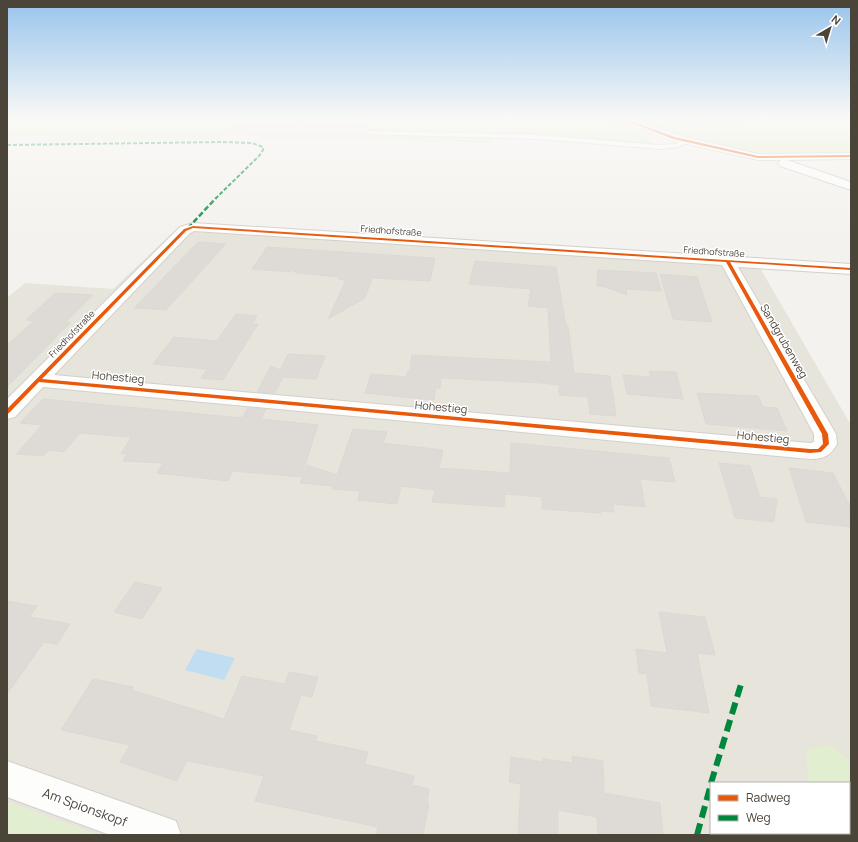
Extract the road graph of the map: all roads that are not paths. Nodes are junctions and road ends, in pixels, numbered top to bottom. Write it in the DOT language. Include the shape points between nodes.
graph roads {
  1 [pos="766,159"];
  2 [pos="851,186"];
  3 [pos="727,261"];
  4 [pos="851,269"];
  5 [pos="38,380"];
  6 [pos="7,412"];
  7 [pos="824,432"];
  8 [pos="7,779"];
  9 [pos="162,835"];
  1 -- 2 [label="street"];
  3 -- 4 [label="street, Friedhofstraße"];
  3 -- 5 [label="street, Friedhofstraße" via="193,226 185,230"];
  3 -- 7 [label="street, Sandgrubenweg"];
  5 -- 6 [label="street, Friedhofstraße"];
  5 -- 7 [label="street, Hohestieg" via="814,452 825,446"];
  8 -- 9 [label="street, Am Spionskopf"];
}
